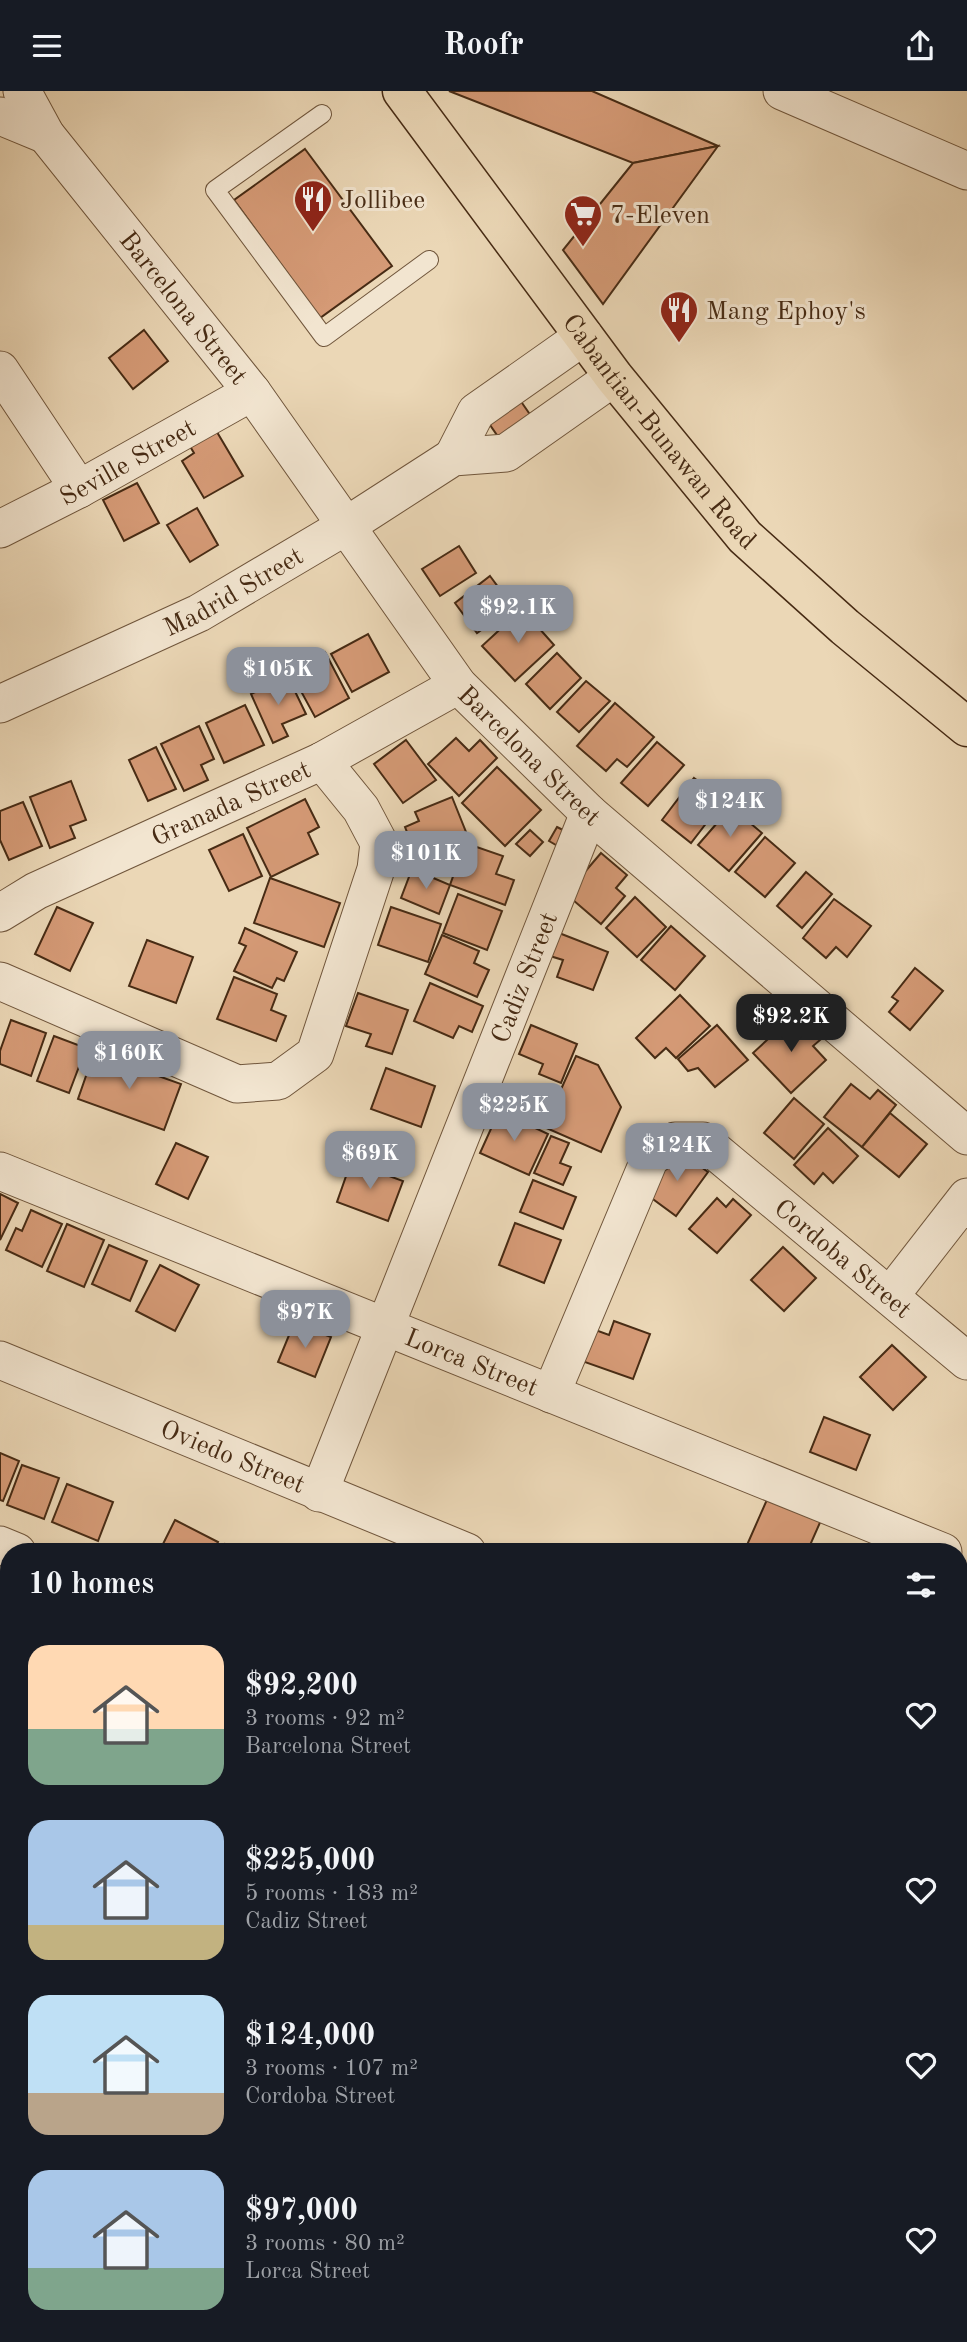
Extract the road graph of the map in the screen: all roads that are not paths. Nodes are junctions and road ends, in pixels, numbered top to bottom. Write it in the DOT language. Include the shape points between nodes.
graph roads {
  1 [pos="22,91"];
  2 [pos="402,91"];
  3 [pos="782,91"];
  4 [pos="322,114"];
  5 [pos="0,116"];
  6 [pos="46,135"];
  7 [pos="967,171"];
  8 [pos="429,260"];
  9 [pos="584,336"];
  10 [pos="0,370"];
  11 [pos="614,377"];
  12 [pos="252,392"];
  13 [pos="453,457"];
  14 [pos="79,489"];
  15 [pos="346,526"];
  16 [pos="0,529"];
  17 [pos="458,685"];
  18 [pos="0,704"];
  19 [pos="967,727"];
  20 [pos="322,761"];
  21 [pos="589,813"];
  22 [pos="0,913"];
  23 [pos="0,981"];
  24 [pos="967,1136"];
  25 [pos="0,1171"];
  26 [pos="967,1197"];
  27 [pos="890,1296"];
  28 [pos="385,1327"];
  29 [pos="0,1360"];
  30 [pos="967,1361"];
  31 [pos="551,1394"];
  32 [pos="320,1493"];
  33 [pos="445,1543"];
  34 [pos="921,1543"];
  1 -- 6 [label="street, Barcelona Street"];
  2 -- 9 [label="main road, Cabantian-Bunawan Road"];
  3 -- 7 [label="street"];
  4 -- 8 [label="lane" via="215,190 324,337"];
  5 -- 6 [label="street"];
  6 -- 12 [label="street, Barcelona Street"];
  9 -- 11 [label="main road, Cabantian-Bunawan Road"];
  9 -- 13 [label="street" via="476,412"];
  10 -- 14 [label="street"];
  11 -- 13 [label="street, Madrid Street" via="506,453"];
  11 -- 19 [label="main road, Cabantian-Bunawan Road" via="745,537"];
  12 -- 14 [label="street, Seville Street"];
  12 -- 15 [label="street, Barcelona Street"];
  13 -- 15 [label="street, Madrid Street"];
  14 -- 16 [label="street, Seville Street"];
  15 -- 17 [label="street, Barcelona Street"];
  15 -- 18 [label="street, Madrid Street" via="199,613"];
  17 -- 20 [label="street, Granada Street"];
  17 -- 21 [label="street, Barcelona Street"];
  20 -- 22 [label="street, Granada Street" via="36,891"];
  20 -- 23 [label="street" via="361,809 379,843 376,869 315,1054 278,1081 237,1084"];
  21 -- 24 [label="street, Barcelona Street"];
  21 -- 28 [label="street, Cadiz Street"];
  25 -- 28 [label="street, Lorca Street"];
  26 -- 27 [label="street"];
  27 -- 30 [label="street, Cordoba Street"];
  27 -- 31 [label="street, Cordoba Street" via="703,1141 676,1141 650,1159"];
  28 -- 31 [label="street, Lorca Street"];
  28 -- 32 [label="street, Cadiz Street"];
  29 -- 32 [label="street, Oviedo Street"];
  31 -- 34 [label="street, Lorca Street"];
  32 -- 33 [label="street, Oviedo Street"];
}
